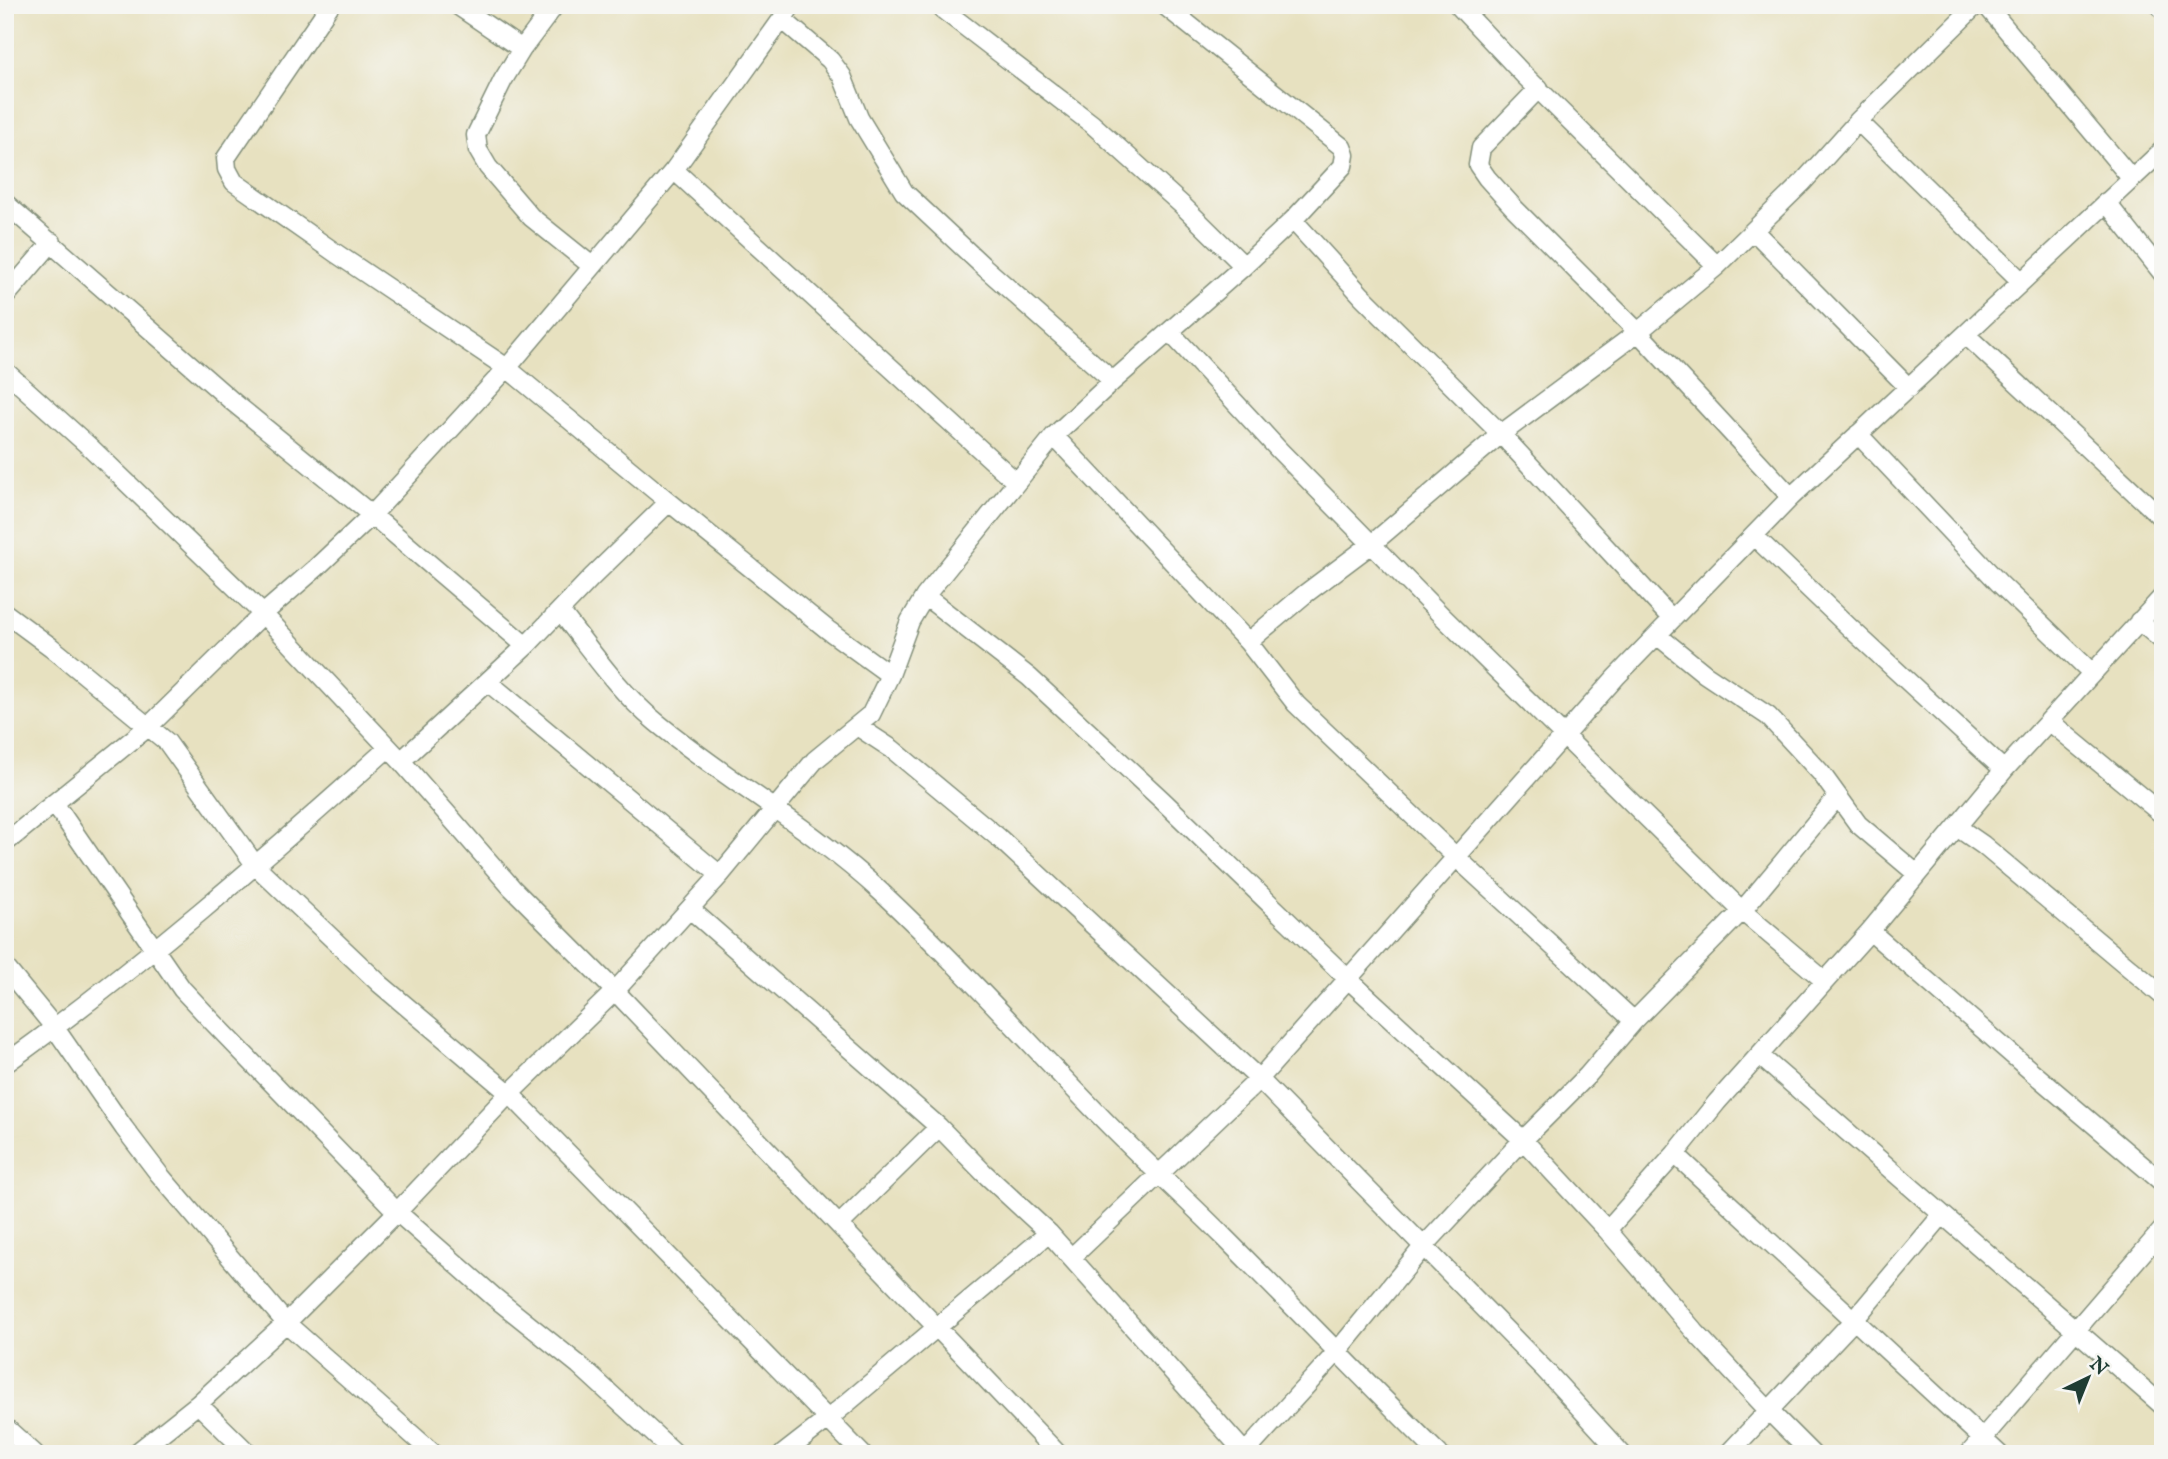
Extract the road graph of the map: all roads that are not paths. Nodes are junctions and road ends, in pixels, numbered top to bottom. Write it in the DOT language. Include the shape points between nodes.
graph roads {
  1 [pos="330,5"];
  2 [pos="457,5"];
  3 [pos="555,5"];
  4 [pos="937,5"];
  5 [pos="1164,5"];
  6 [pos="1458,5"];
  7 [pos="1976,5"];
  8 [pos="1986,5"];
  9 [pos="2159,5"];
  10 [pos="2163,10"];
  11 [pos="787,12"];
  12 [pos="522,49"];
  13 [pos="1539,88"];
  14 [pos="1858,121"];
  15 [pos="2163,150"];
  16 [pos="674,170"];
  17 [pos="2131,178"];
  18 [pos="2106,202"];
  19 [pos="5,203"];
  20 [pos="1293,220"];
  21 [pos="1755,232"];
  22 [pos="52,242"];
  23 [pos="592,265"];
  24 [pos="1244,266"];
  25 [pos="1717,266"];
  26 [pos="2163,274"];
  27 [pos="2021,281"];
  28 [pos="5,297"];
  29 [pos="1170,332"];
  30 [pos="1638,332"];
  31 [pos="1966,335"];
  32 [pos="507,368"];
  33 [pos="5,371"];
  34 [pos="1113,381"];
  35 [pos="1909,388"];
  36 [pos="1501,434"];
  37 [pos="1858,434"];
  38 [pos="1054,436"];
  39 [pos="1016,482"];
  40 [pos="1791,498"];
  41 [pos="669,502"];
  42 [pos="373,515"];
  43 [pos="2163,519"];
  44 [pos="1754,536"];
  45 [pos="1373,543"];
  46 [pos="925,596"];
  47 [pos="2163,596"];
  48 [pos="560,611"];
  49 [pos="5,612"];
  50 [pos="263,614"];
  51 [pos="1672,619"];
  52 [pos="2139,621"];
  53 [pos="1657,635"];
  54 [pos="2163,641"];
  55 [pos="1248,642"];
  56 [pos="526,646"];
  57 [pos="2091,673"];
  58 [pos="890,675"];
  59 [pos="488,682"];
  60 [pos="2049,721"];
  61 [pos="857,726"];
  62 [pos="148,727"];
  63 [pos="1565,737"];
  64 [pos="388,748"];
  65 [pos="401,761"];
  66 [pos="2004,770"];
  67 [pos="1837,797"];
  68 [pos="54,803"];
  69 [pos="776,808"];
  70 [pos="2163,816"];
  71 [pos="1957,827"];
  72 [pos="5,842"];
  73 [pos="1457,858"];
  74 [pos="256,866"];
  75 [pos="1917,874"];
  76 [pos="720,875"];
  77 [pos="690,909"];
  78 [pos="1742,911"];
  79 [pos="1870,931"];
  80 [pos="155,950"];
  81 [pos="5,967"];
  82 [pos="1349,979"];
  83 [pos="1825,981"];
  84 [pos="615,991"];
  85 [pos="2163,996"];
  86 [pos="1634,1021"];
  87 [pos="55,1028"];
  88 [pos="1760,1056"];
  89 [pos="5,1064"];
  90 [pos="1259,1079"];
  91 [pos="509,1093"];
  92 [pos="939,1127"];
  93 [pos="1523,1140"];
  94 [pos="1675,1154"];
  95 [pos="1157,1174"];
  96 [pos="2163,1183"];
  97 [pos="397,1212"];
  98 [pos="1942,1215"];
  99 [pos="839,1225"];
  100 [pos="2163,1229"];
  101 [pos="1607,1230"];
  102 [pos="1049,1233"];
  103 [pos="1423,1247"];
  104 [pos="1072,1257"];
  105 [pos="1854,1320"];
  106 [pos="286,1323"];
  107 [pos="938,1327"];
  108 [pos="2075,1328"];
  109 [pos="1336,1353"];
  110 [pos="198,1404"];
  111 [pos="2163,1406"];
  112 [pos="1769,1411"];
  113 [pos="828,1419"];
  114 [pos="5,1427"];
  115 [pos="1981,1439"];
  116 [pos="1245,1453"];
  117 [pos="35,1454"];
  118 [pos="135,1454"];
  119 [pos="249,1454"];
  120 [pos="434,1454"];
  121 [pos="676,1454"];
  122 [pos="783,1454"];
  123 [pos="862,1454"];
  124 [pos="1058,1454"];
  125 [pos="1439,1454"];
  126 [pos="1622,1454"];
  127 [pos="1728,1454"];
  128 [pos="1812,1454"];
  129 [pos="1969,1454"];
  130 [pos="1998,1454"];
  1 -- 32 [label="street" via="226,158 227,169 245,190"];
  2 -- 12 [label="street"];
  3 -- 12 [label="street"];
  4 -- 24 [label="street" via="1092,124"];
  5 -- 20 [label="street" via="1342,147 1343,166"];
  6 -- 13 [label="street"];
  7 -- 14 [label="street"];
  8 -- 17 [label="street"];
  9 -- 10 [label="street"];
  11 -- 16 [label="street"];
  11 -- 34 [label="street" via="842,76 859,118 904,192"];
  12 -- 23 [label="street" via="476,135 478,149 531,217"];
  13 -- 25 [label="street"];
  13 -- 30 [label="street" via="1481,148 1478,165 1515,209"];
  14 -- 21 [label="street"];
  14 -- 27 [label="street"];
  15 -- 17 [label="street"];
  16 -- 23 [label="street"];
  16 -- 39 [label="street"];
  17 -- 18 [label="street"];
  18 -- 26 [label="street"];
  18 -- 27 [label="street"];
  19 -- 22 [label="street"];
  20 -- 24 [label="street"];
  20 -- 36 [label="street"];
  21 -- 25 [label="street"];
  21 -- 35 [label="street"];
  22 -- 28 [label="street"];
  22 -- 42 [label="street" via="233,402"];
  23 -- 32 [label="street"];
  24 -- 29 [label="street"];
  25 -- 30 [label="street"];
  27 -- 31 [label="street"];
  29 -- 34 [label="street"];
  29 -- 45 [label="street"];
  30 -- 36 [label="street"];
  30 -- 40 [label="street"];
  31 -- 35 [label="street"];
  31 -- 43 [label="street"];
  32 -- 41 [label="street"];
  32 -- 42 [label="street"];
  33 -- 50 [label="street"];
  34 -- 38 [label="street"];
  35 -- 37 [label="street"];
  36 -- 45 [label="street"];
  36 -- 51 [label="street"];
  37 -- 40 [label="street"];
  37 -- 57 [label="street"];
  38 -- 39 [label="street"];
  38 -- 55 [label="street"];
  39 -- 46 [label="street"];
  40 -- 44 [label="street"];
  41 -- 48 [label="street"];
  41 -- 58 [label="street"];
  42 -- 50 [label="street"];
  42 -- 56 [label="street"];
  44 -- 51 [label="street"];
  44 -- 66 [label="street"];
  45 -- 55 [label="street"];
  45 -- 63 [label="street"];
  46 -- 58 [label="street" via="910,621"];
  46 -- 82 [label="street" via="1029,677"];
  47 -- 52 [label="street"];
  48 -- 56 [label="street"];
  48 -- 69 [label="street" via="623,691 654,720"];
  49 -- 62 [label="street"];
  50 -- 62 [label="street"];
  50 -- 64 [label="street"];
  51 -- 53 [label="street"];
  52 -- 54 [label="street"];
  52 -- 57 [label="street"];
  53 -- 63 [label="street"];
  53 -- 67 [label="street" via="1768,716"];
  55 -- 73 [label="street" via="1296,704"];
  56 -- 59 [label="street"];
  57 -- 60 [label="street"];
  58 -- 61 [label="street" via="871,714"];
  59 -- 65 [label="street"];
  59 -- 76 [label="street"];
  60 -- 66 [label="street"];
  60 -- 70 [label="street"];
  61 -- 69 [label="street" via="815,760"];
  61 -- 90 [label="street" via="892,749 999,838"];
  62 -- 68 [label="street"];
  62 -- 74 [label="street" via="181,761"];
  63 -- 73 [label="street"];
  63 -- 78 [label="street"];
  64 -- 65 [label="street"];
  64 -- 74 [label="street"];
  65 -- 84 [label="street" via="512,887"];
  66 -- 71 [label="street"];
  67 -- 75 [label="street" via="1858,824"];
  67 -- 78 [label="street"];
  68 -- 72 [label="street"];
  68 -- 80 [label="street"];
  69 -- 76 [label="street"];
  69 -- 95 [label="street" via="877,889 944,952"];
  71 -- 75 [label="street"];
  71 -- 85 [label="street"];
  73 -- 82 [label="street"];
  73 -- 86 [label="street"];
  74 -- 80 [label="street"];
  74 -- 91 [label="street" via="380,984"];
  75 -- 79 [label="street"];
  76 -- 77 [label="street"];
  77 -- 84 [label="street"];
  77 -- 92 [label="street"];
  78 -- 83 [label="street"];
  78 -- 86 [label="street"];
  79 -- 83 [label="street"];
  79 -- 96 [label="street"];
  80 -- 87 [label="street"];
  80 -- 97 [label="street" via="183,989"];
  81 -- 87 [label="street"];
  82 -- 90 [label="street"];
  82 -- 93 [label="street"];
  83 -- 88 [label="street"];
  84 -- 91 [label="street"];
  84 -- 99 [label="street"];
  86 -- 93 [label="street"];
  87 -- 89 [label="street"];
  87 -- 106 [label="street" via="159,1174"];
  88 -- 94 [label="street"];
  88 -- 98 [label="street"];
  90 -- 95 [label="street"];
  90 -- 103 [label="street"];
  91 -- 97 [label="street"];
  91 -- 113 [label="street"];
  92 -- 99 [label="street"];
  92 -- 102 [label="street"];
  93 -- 101 [label="street"];
  93 -- 103 [label="street"];
  94 -- 101 [label="street"];
  94 -- 105 [label="street"];
  95 -- 104 [label="street"];
  95 -- 109 [label="street" via="1222,1234"];
  97 -- 106 [label="street"];
  97 -- 121 [label="street" via="579,1365"];
  98 -- 105 [label="street"];
  98 -- 108 [label="street"];
  99 -- 107 [label="street"];
  100 -- 108 [label="street"];
  101 -- 112 [label="street"];
  102 -- 104 [label="street"];
  102 -- 107 [label="street"];
  103 -- 109 [label="street"];
  103 -- 126 [label="street"];
  104 -- 116 [label="street"];
  105 -- 112 [label="street"];
  105 -- 115 [label="street"];
  106 -- 110 [label="street"];
  106 -- 120 [label="street"];
  107 -- 113 [label="street"];
  107 -- 124 [label="street"];
  108 -- 111 [label="street"];
  108 -- 115 [label="street"];
  109 -- 116 [label="street"];
  109 -- 125 [label="street"];
  110 -- 118 [label="street"];
  110 -- 119 [label="street"];
  112 -- 127 [label="street"];
  112 -- 128 [label="street"];
  113 -- 122 [label="street"];
  113 -- 123 [label="street"];
  114 -- 117 [label="street"];
  115 -- 129 [label="street"];
  115 -- 130 [label="street"];
}
